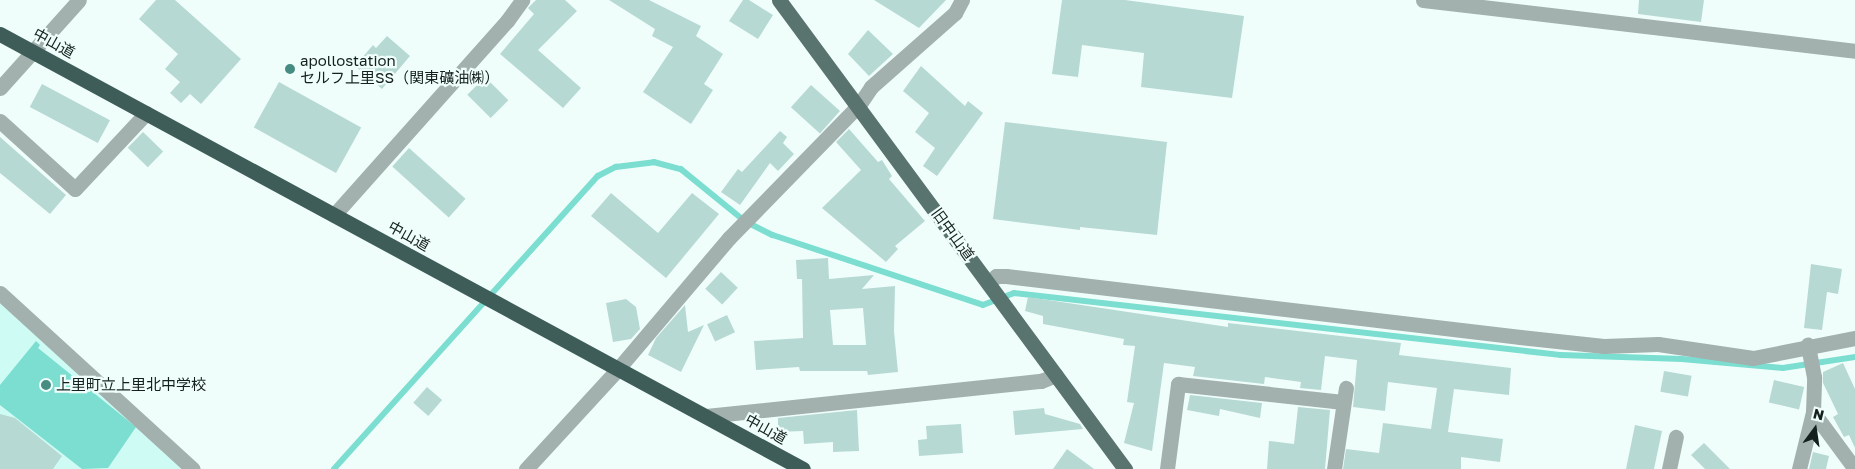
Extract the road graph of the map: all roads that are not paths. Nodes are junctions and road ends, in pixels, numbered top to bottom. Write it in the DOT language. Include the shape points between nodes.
graph roads {
  1 [pos="79,0"];
  2 [pos="522,0"];
  3 [pos="779,0"];
  4 [pos="962,0"];
  5 [pos="1423,0"];
  6 [pos="0,34"];
  7 [pos="1855,51"];
  8 [pos="33,52"];
  9 [pos="0,88"];
  10 [pos="859,105"];
  11 [pos="146,113"];
  12 [pos="0,121"];
  13 [pos="334,215"];
  14 [pos="992,287"];
  15 [pos="0,293"];
  16 [pos="1855,338"];
  17 [pos="1808,345"];
  18 [pos="616,370"];
  19 [pos="1056,375"];
  20 [pos="1813,412"];
  21 [pos="706,416"];
  22 [pos="1676,437"];
  23 [pos="193,469"];
  24 [pos="526,469"];
  25 [pos="802,469"];
  26 [pos="1125,469"];
  27 [pos="1167,469"];
  28 [pos="1334,469"];
  29 [pos="1669,469"];
  30 [pos="1798,469"];
  31 [pos="1855,469"];
  1 -- 8 [label="street"];
  2 -- 13 [label="street" via="507,21"];
  3 -- 10 [label="main road, 旧中山道"];
  4 -- 10 [label="street" via="955,13 871,87"];
  5 -- 7 [label="street"];
  6 -- 8 [label="highway, 中山道"];
  8 -- 9 [label="street"];
  8 -- 11 [label="highway, 中山道"];
  10 -- 14 [label="main road, 旧中山道"];
  10 -- 18 [label="street" via="729,238"];
  11 -- 12 [label="street" via="75,189"];
  11 -- 13 [label="highway, 中山道"];
  13 -- 18 [label="highway, 中山道"];
  14 -- 17 [label="street" via="996,276 1006,276 1520,337 1604,346 1658,344 1753,358"];
  14 -- 19 [label="main road, 旧中山道"];
  15 -- 23 [label="street"];
  16 -- 17 [label="street"];
  17 -- 20 [label="street" via="1814,377"];
  18 -- 21 [label="highway, 中山道"];
  18 -- 24 [label="street"];
  19 -- 21 [label="street" via="1041,381"];
  19 -- 26 [label="main road, 旧中山道"];
  20 -- 30 [label="street"];
  20 -- 31 [label="street"];
  21 -- 25 [label="highway, 中山道"];
  22 -- 29 [label="street"];
  27 -- 28 [label="street" via="1178,384 1344,395"];
}
